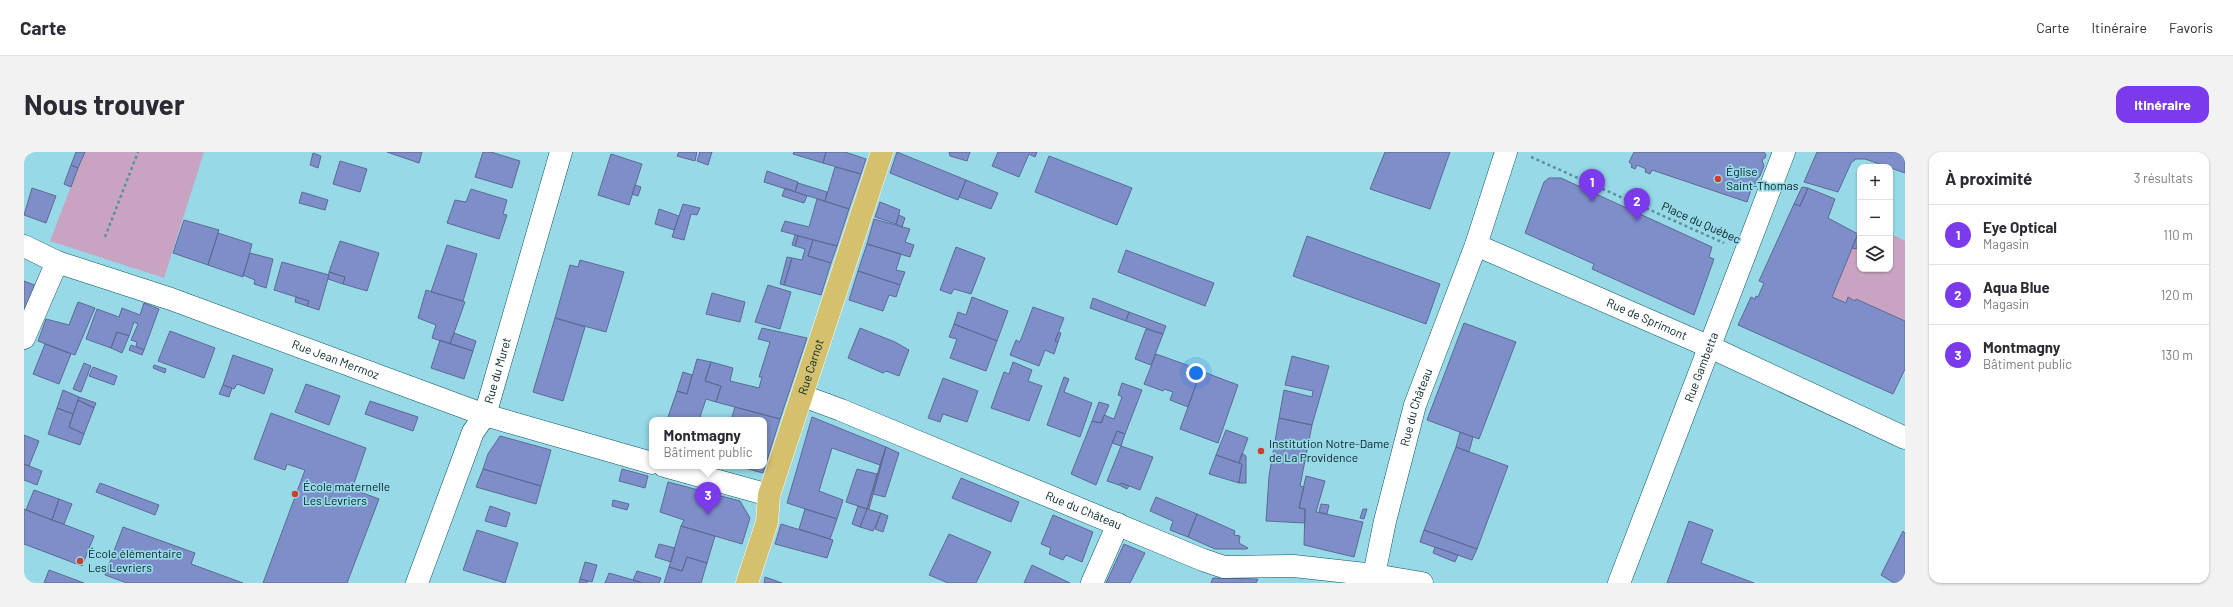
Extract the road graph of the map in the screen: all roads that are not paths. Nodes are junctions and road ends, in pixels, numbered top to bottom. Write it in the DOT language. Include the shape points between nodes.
graph roads {
  1 [pos="561,152"];
  2 [pos="882,152"];
  3 [pos="1784,152"];
  4 [pos="1516,154"];
  5 [pos="1476,245"];
  6 [pos="24,246"];
  7 [pos="58,262"];
  8 [pos="24,338"];
  9 [pos="1710,347"];
  10 [pos="803,396"];
  11 [pos="485,415"];
  12 [pos="1905,438"];
  13 [pos="649,462"];
  14 [pos="675,469"];
  15 [pos="769,495"];
  16 [pos="1118,524"];
  17 [pos="1374,575"];
  18 [pos="417,583"];
  19 [pos="747,583"];
  20 [pos="1092,583"];
  21 [pos="1422,583"];
  22 [pos="1620,583"];
  1 -- 11 [label="street, Rue du Muret"];
  2 -- 10 [label="main road, Rue Carnot"];
  3 -- 9 [label="street, Rue Gambetta"];
  4 -- 5 [label="street"];
  5 -- 9 [label="street, Rue de Sprimont"];
  5 -- 17 [label="street, Rue du Château" via="1415,405"];
  6 -- 7 [label="street, Rue Jean Mermoz"];
  7 -- 8 [label="street"];
  7 -- 11 [label="street, Rue Jean Mermoz" via="171,299"];
  9 -- 12 [label="street, Rue de Sprimont"];
  9 -- 22 [label="street, Rue Gambetta"];
  10 -- 15 [label="main road, Rue Carnot"];
  10 -- 16 [label="street, Rue du Château"];
  11 -- 13 [label="street, Rue Jean Mermoz"];
  11 -- 18 [label="street, Rue du Muret" via="473,432"];
  14 -- 15 [label="street"];
  15 -- 19 [label="main road, Rue Carnot" via="767,522"];
  16 -- 17 [label="street, Rue du Château" via="1224,567 1294,566"];
  16 -- 20 [label="street"];
  17 -- 21 [label="street, Rue du Château"];
}
